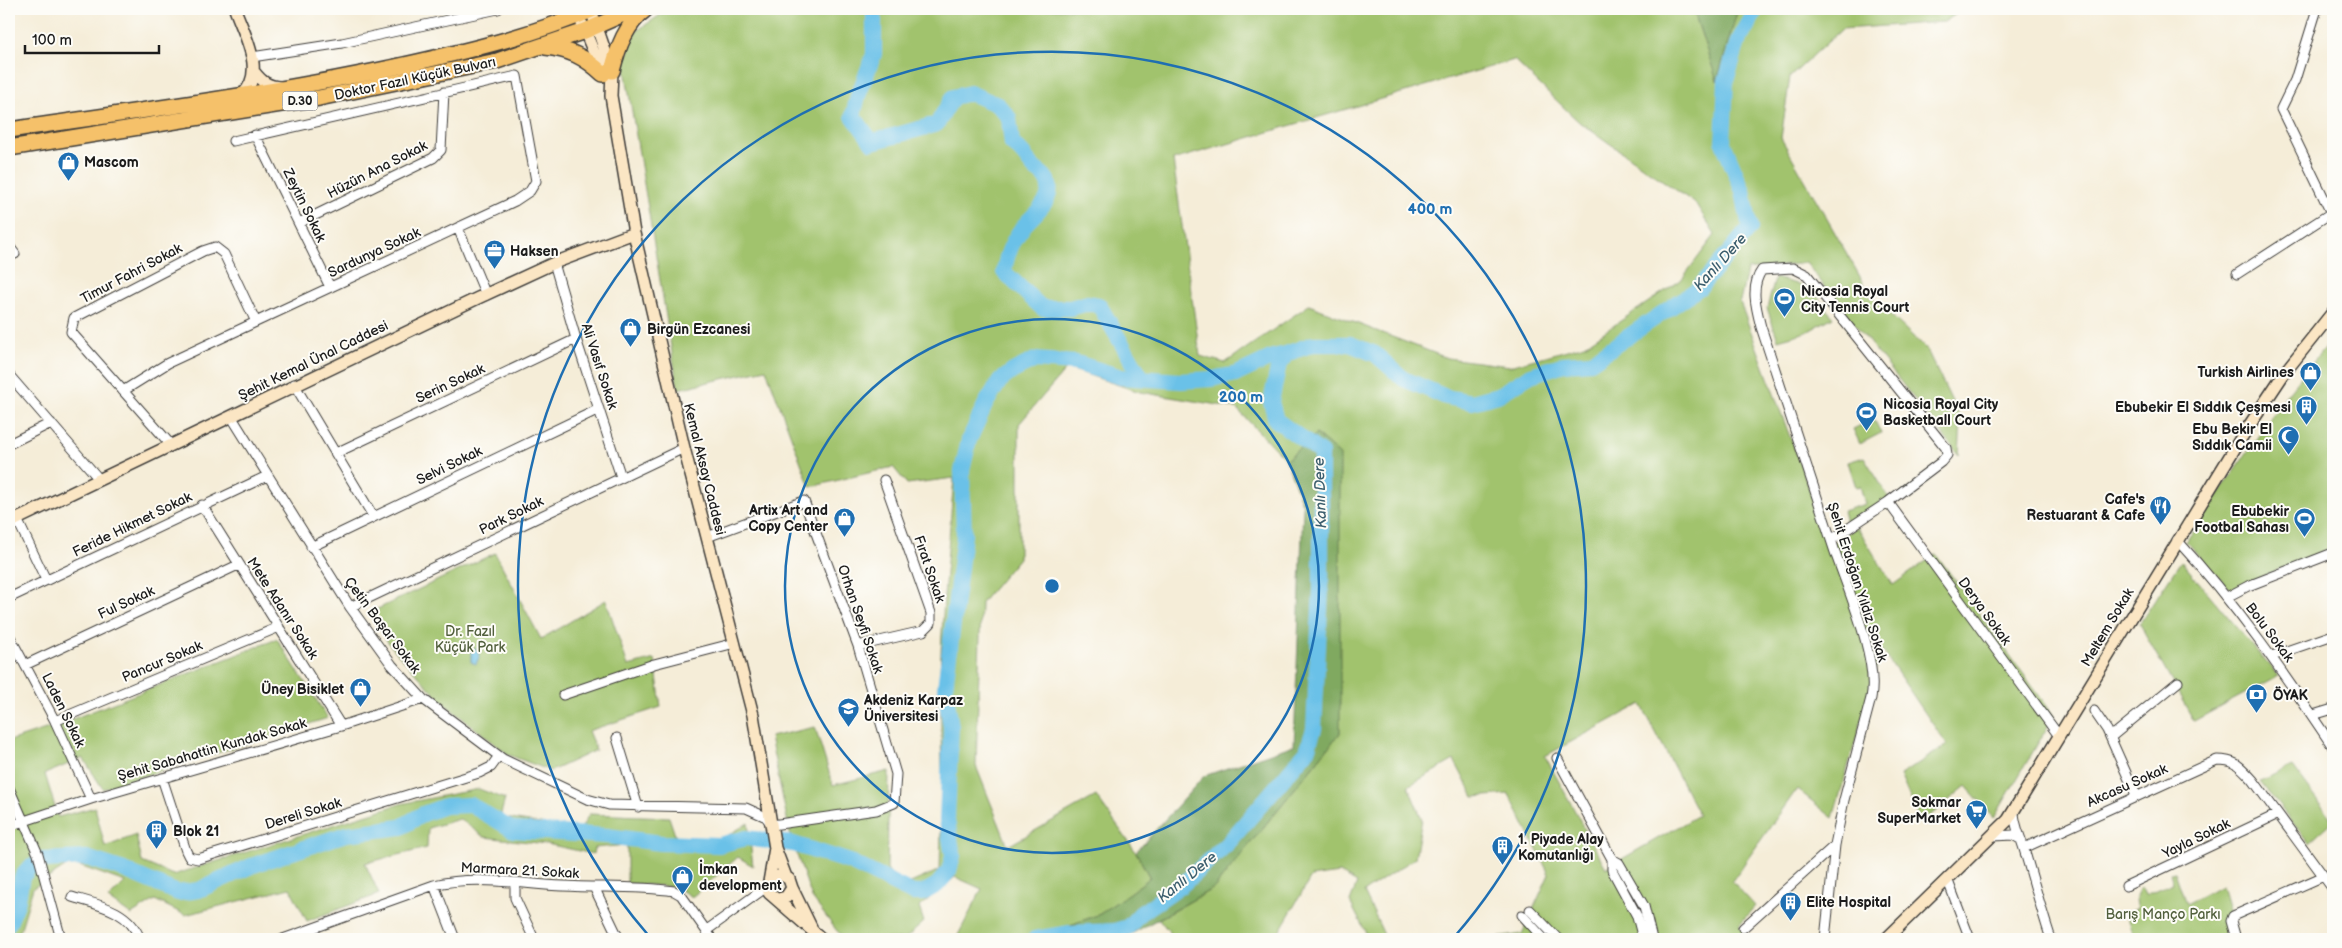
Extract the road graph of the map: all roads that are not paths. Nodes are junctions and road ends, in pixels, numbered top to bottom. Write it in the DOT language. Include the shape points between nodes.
graph roads {
  1 [pos="235,9"];
  2 [pos="498,9"];
  3 [pos="635,9"];
  4 [pos="646,9"];
  5 [pos="2316,9"];
  6 [pos="588,11"];
  7 [pos="591,28"];
  8 [pos="540,47"];
  9 [pos="252,57"];
  10 [pos="608,72"];
  11 [pos="255,73"];
  12 [pos="284,87"];
  13 [pos="444,92"];
  14 [pos="242,95"];
  15 [pos="9,130"];
  16 [pos="255,135"];
  17 [pos="233,141"];
  18 [pos="9,148"];
  19 [pos="2332,215"];
  20 [pos="299,223"];
  21 [pos="458,228"];
  22 [pos="634,233"];
  23 [pos="9,246"];
  24 [pos="15,254"];
  25 [pos="554,263"];
  26 [pos="2237,274"];
  27 [pos="330,287"];
  28 [pos="486,295"];
  29 [pos="2333,312"];
  30 [pos="256,322"];
  31 [pos="576,339"];
  32 [pos="9,375"];
  33 [pos="294,384"];
  34 [pos="123,391"];
  35 [pos="599,409"];
  36 [pos="231,416"];
  37 [pos="51,423"];
  38 [pos="9,444"];
  39 [pos="170,445"];
  40 [pos="684,448"];
  41 [pos="336,452"];
  42 [pos="267,476"];
  43 [pos="621,477"];
  44 [pos="99,479"];
  45 [pos="884,480"];
  46 [pos="1888,502"];
  47 [pos="202,505"];
  48 [pos="373,516"];
  49 [pos="13,521"];
  50 [pos="707,537"];
  51 [pos="1831,540"];
  52 [pos="2177,540"];
  53 [pos="311,547"];
  54 [pos="2333,553"];
  55 [pos="238,565"];
  56 [pos="46,580"];
  57 [pos="2227,597"];
  58 [pos="9,598"];
  59 [pos="350,607"];
  60 [pos="279,627"];
  61 [pos="9,635"];
  62 [pos="2333,635"];
  63 [pos="734,643"];
  64 [pos="858,646"];
  65 [pos="2272,656"];
  66 [pos="26,665"];
  67 [pos="2178,682"];
  68 [pos="563,695"];
  69 [pos="423,699"];
  70 [pos="2333,709"];
  71 [pos="2094,711"];
  72 [pos="2313,715"];
  73 [pos="55,720"];
  74 [pos="341,726"];
  75 [pos="2059,736"];
  76 [pos="2111,737"];
  77 [pos="617,738"];
  78 [pos="2333,747"];
  79 [pos="499,756"];
  80 [pos="1557,758"];
  81 [pos="162,778"];
  82 [pos="9,788"];
  83 [pos="2136,795"];
  84 [pos="91,799"];
  85 [pos="638,807"];
  86 [pos="2014,811"];
  87 [pos="2278,814"];
  88 [pos="25,821"];
  89 [pos="772,825"];
  90 [pos="9,826"];
  91 [pos="1994,836"];
  92 [pos="2022,844"];
  93 [pos="1835,845"];
  94 [pos="774,848"];
  95 [pos="1612,859"];
  96 [pos="2324,876"];
  97 [pos="786,877"];
  98 [pos="1948,881"];
  99 [pos="515,884"];
  100 [pos="768,884"];
  101 [pos="434,885"];
  102 [pos="2126,886"];
  103 [pos="594,887"];
  104 [pos="792,888"];
  105 [pos="2333,889"];
  106 [pos="72,897"];
  107 [pos="777,898"];
  108 [pos="746,903"];
  109 [pos="811,928"];
  110 [pos="1743,928"];
  111 [pos="707,930"];
  112 [pos="61,939"];
  113 [pos="140,939"];
  114 [pos="287,939"];
  115 [pos="455,939"];
  116 [pos="534,939"];
  117 [pos="619,939"];
  118 [pos="712,939"];
  119 [pos="822,939"];
  120 [pos="1544,939"];
  121 [pos="1558,939"];
  122 [pos="1642,939"];
  123 [pos="1652,939"];
  124 [pos="1825,939"];
  125 [pos="1887,939"];
  126 [pos="1970,939"];
  127 [pos="2051,939"];
  128 [pos="2236,939"];
  1 -- 9 [label="main road"];
  2 -- 9 [label="street" via="342,43"];
  3 -- 7 [label="highway, Doktor Fazıl Küçük Bulvarı / D.30"];
  4 -- 10 [label="highway" via="628,27"];
  5 -- 19 [label="street" via="2295,80 2281,109"];
  6 -- 7 [label="main road, Kemal Aksay Caddesi"];
  6 -- 12 [label="highway, Doktor Fazıl Küçük Bulvarı / D.30" via="494,44"];
  7 -- 8 [label="highway, Doktor Fazıl Küçük Bulvarı / D.30"];
  7 -- 10 [label="main road, Kemal Aksay Caddesi"];
  8 -- 10 [label="highway" via="558,48 575,54"];
  8 -- 18 [label="highway, Doktor Fazıl Küçük Bulvarı / D.30" via="497,61 367,89"];
  9 -- 11 [label="main road"];
  10 -- 22 [label="main road, Kemal Aksay Caddesi"];
  11 -- 12 [label="main road" via="271,87"];
  11 -- 14 [label="main road"];
  12 -- 14 [label="highway, Doktor Fazıl Küçük Bulvarı / D.30"];
  13 -- 16 [label="street"];
  13 -- 20 [label="street, Hüzün Ana Sokak" via="441,150 433,158"];
  13 -- 21 [label="street, Sardunya Sokak" via="517,76 536,182 530,191 515,201"];
  14 -- 15 [label="highway, Doktor Fazıl Küçük Bulvarı / D.30"];
  16 -- 17 [label="street"];
  16 -- 20 [label="street, Zeytin Sokak"];
  19 -- 26 [label="street"];
  20 -- 27 [label="street, Zeytin Sokak"];
  21 -- 27 [label="street, Sardunya Sokak"];
  21 -- 28 [label="street"];
  22 -- 25 [label="main road, Şehit Kemal Ünal Caddesi"];
  22 -- 40 [label="main road, Kemal Aksay Caddesi"];
  23 -- 24 [label="street"];
  25 -- 28 [label="main road, Şehit Kemal Ünal Caddesi"];
  25 -- 31 [label="street, Ali Vasıf Sokak"];
  27 -- 30 [label="street, Sardunya Sokak"];
  28 -- 33 [label="main road, Şehit Kemal Ünal Caddesi"];
  29 -- 52 [label="main road, Meltem Sokak" via="2284,372"];
  30 -- 34 [label="street, Sardunya Sokak" via="168,364"];
  30 -- 34 [label="street, Timur Fahri Sokak" via="224,254 214,247 74,318 71,332"];
  31 -- 35 [label="street, Ali Vasıf Sokak"];
  31 -- 41 [label="street, Serin Sokak"];
  32 -- 37 [label="street"];
  33 -- 36 [label="main road, Şehit Kemal Ünal Caddesi"];
  33 -- 41 [label="street"];
  34 -- 39 [label="street"];
  35 -- 43 [label="street, Ali Vasıf Sokak"];
  35 -- 48 [label="street, Selvi Sokak"];
  36 -- 39 [label="main road, Şehit Kemal Ünal Caddesi"];
  36 -- 42 [label="street, Çetin Başar Sokak"];
  37 -- 38 [label="street"];
  37 -- 44 [label="street"];
  39 -- 44 [label="main road, Şehit Kemal Ünal Caddesi"];
  40 -- 43 [label="street, Park Sokak"];
  40 -- 50 [label="main road, Kemal Aksay Caddesi"];
  41 -- 48 [label="street"];
  42 -- 47 [label="street, Feride Hikmet Sokak"];
  42 -- 53 [label="street, Çetin Başar Sokak"];
  43 -- 59 [label="street, Park Sokak"];
  44 -- 49 [label="main road, Şehit Kemal Ünal Caddesi"];
  45 -- 64 [label="street, Fırat Sokak" via="931,612 931,623 923,631"];
  46 -- 51 [label="street"];
  46 -- 51 [label="street, Şehit Erdoğan Yıldız Sokak" via="1941,462 1947,455 1942,441 1807,275 1793,268 1762,270 1755,279 1755,306"];
  46 -- 75 [label="street, Derya Sokak"];
  47 -- 55 [label="street, Mete Adanır Sokak"];
  47 -- 56 [label="street, Feride Hikmet Sokak"];
  48 -- 53 [label="street, Selvi Sokak"];
  49 -- 56 [label="street"];
  50 -- 63 [label="main road, Kemal Aksay Caddesi"];
  50 -- 64 [label="street, Orhan Seyfi Sokak" via="804,501"];
  51 -- 93 [label="street, Şehit Erdoğan Yıldız Sokak" via="1862,631 1874,686"];
  52 -- 57 [label="street, Bolu Sokak"];
  52 -- 75 [label="main road, Meltem Sokak"];
  53 -- 59 [label="street, Çetin Başar Sokak"];
  54 -- 57 [label="street"];
  55 -- 60 [label="street, Mete Adanır Sokak"];
  55 -- 66 [label="street, Ful Sokak"];
  56 -- 58 [label="street, Feride Hikmet Sokak"];
  57 -- 65 [label="street, Bolu Sokak"];
  59 -- 69 [label="street, Çetin Başar Sokak" via="392,665"];
  60 -- 73 [label="street, Pancur Sokak"];
  60 -- 74 [label="street, Mete Adanır Sokak"];
  61 -- 66 [label="street, Laden Sokak"];
  62 -- 65 [label="street"];
  63 -- 68 [label="street" via="654,664"];
  63 -- 89 [label="main road, Kemal Aksay Caddesi" via="753,715"];
  64 -- 89 [label="street, Orhan Seyfi Sokak" via="896,774 894,803 876,810"];
  65 -- 72 [label="street, Bolu Sokak"];
  66 -- 73 [label="street, Laden Sokak"];
  67 -- 76 [label="street"];
  69 -- 74 [label="street, Şehit Sabahattin Kundak Sokak"];
  69 -- 79 [label="street, Çetin Başar Sokak"];
  70 -- 72 [label="street"];
  71 -- 76 [label="street"];
  72 -- 78 [label="street, Bolu Sokak"];
  73 -- 84 [label="street, Laden Sokak"];
  74 -- 81 [label="street, Şehit Sabahattin Kundak Sokak"];
  75 -- 86 [label="main road, Meltem Sokak"];
  76 -- 83 [label="street"];
  77 -- 85 [label="street"];
  79 -- 81 [label="street, Dereli Sokak" via="491,767 479,773 198,859 189,858"];
  79 -- 85 [label="street, Çetin Başar Sokak" via="587,799 608,805"];
  80 -- 95 [label="street"];
  81 -- 84 [label="street, Şehit Sabahattin Kundak Sokak"];
  82 -- 88 [label="street"];
  83 -- 87 [label="street, Akcasu Sokak" via="2217,760 2231,760 2242,768"];
  83 -- 92 [label="street, Akcasu Sokak"];
  84 -- 88 [label="street, Şehit Sabahattin Kundak Sokak"];
  85 -- 89 [label="street, Çetin Başar Sokak" via="751,809 766,817"];
  86 -- 91 [label="main road, Meltem Sokak"];
  86 -- 92 [label="street"];
  87 -- 96 [label="street"];
  87 -- 102 [label="street, Yayla Sokak"];
  88 -- 90 [label="street, Şehit Sabahattin Kundak Sokak"];
  88 -- 112 [label="street" via="38,854"];
  89 -- 94 [label="main road, Kemal Aksay Caddesi"];
  91 -- 92 [label="street" via="2013,835"];
  91 -- 98 [label="main road, Meltem Sokak"];
  92 -- 127 [label="street"];
  93 -- 110 [label="street"];
  93 -- 124 [label="street, Şehit Erdoğan Yıldız Sokak"];
  94 -- 97 [label="main road, Kemal Aksay Caddesi"];
  94 -- 100 [label="main road, Kemal Aksay Caddesi"];
  95 -- 122 [label="street" via="1612,870 1637,916"];
  95 -- 123 [label="street" via="1619,863 1644,906"];
  96 -- 105 [label="street"];
  96 -- 128 [label="street" via="2233,916 2230,921"];
  97 -- 100 [label="main road" via="778,875"];
  97 -- 104 [label="main road"];
  98 -- 125 [label="main road, Meltem Sokak"];
  98 -- 126 [label="street"];
  99 -- 101 [label="street, Marmara 21. Sokak" via="455,880"];
  99 -- 103 [label="street, Marmara 21. Sokak"];
  99 -- 116 [label="street" via="515,898"];
  100 -- 107 [label="main road" via="769,893"];
  100 -- 108 [label="street"];
  101 -- 114 [label="street, Marmara 21. Sokak"];
  101 -- 115 [label="street"];
  103 -- 111 [label="street, Marmara 21. Sokak" via="674,891"];
  103 -- 117 [label="street"];
  104 -- 107 [label="main road" via="786,898"];
  104 -- 109 [label="main road"];
  106 -- 113 [label="street" via="117,911 128,920"];
  107 -- 108 [label="street"];
  107 -- 109 [label="main road"];
  108 -- 111 [label="street"];
  109 -- 119 [label="main road"];
  111 -- 118 [label="street, Marmara 21. Sokak"];
  120 -- 121 [label="street" via="1526,912"];
}
